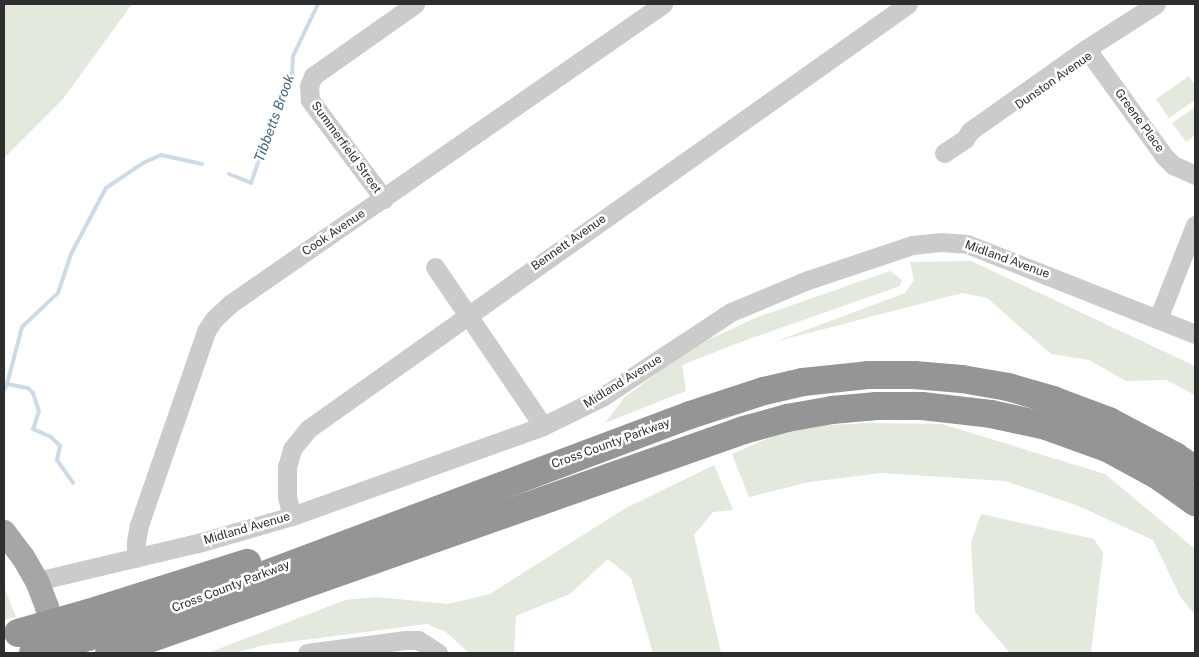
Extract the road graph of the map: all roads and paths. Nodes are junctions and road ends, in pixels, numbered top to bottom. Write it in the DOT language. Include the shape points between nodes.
graph roads {
  1 [pos="414,4"];
  2 [pos="662,4"];
  3 [pos="908,4"];
  4 [pos="1156,4"];
  5 [pos="1138,17"];
  6 [pos="1091,55"];
  7 [pos="965,139"];
  8 [pos="944,154"];
  9 [pos="1195,175"];
  10 [pos="384,199"];
  11 [pos="1195,224"];
  12 [pos="435,267"];
  13 [pos="468,315"];
  14 [pos="1158,319"];
  15 [pos="1195,334"];
  16 [pos="1008,387"];
  17 [pos="543,426"];
  18 [pos="1195,446"];
  19 [pos="1195,470"];
  20 [pos="1195,502"];
  21 [pos="292,516"];
  22 [pos="4,532"];
  23 [pos="382,557"];
  24 [pos="136,558"];
  25 [pos="37,582"];
  26 [pos="95,634"];
  27 [pos="18,641"];
  28 [pos="56,653"];
  29 [pos="168,653"];
  30 [pos="307,653"];
  31 [pos="438,653"];
  1 -- 10 [label="street, Summerfield Street" via="313,76 308,94"];
  2 -- 10 [label="street, Cook Avenue"];
  3 -- 13 [label="street, Bennett Avenue"];
  4 -- 5 [label="street, Dunston Avenue"];
  5 -- 6 [label="street, Dunston Avenue" via="1129,28"];
  5 -- 7 [label="street, Dunston Avenue" via="1125,22 1086,49 970,131"];
  6 -- 7 [label="street, Dunston Avenue" via="974,137"];
  6 -- 9 [label="street, Greene Place" via="1164,156 1173,165"];
  7 -- 8 [label="street, Dunston Avenue"];
  10 -- 24 [label="street, Cook Avenue" via="230,304 214,319 206,331 139,524"];
  11 -- 14 [label="street"];
  12 -- 13 [label="street"];
  13 -- 17 [label="street"];
  13 -- 21 [label="street, Bennett Avenue" via="302,435 292,449 287,466 287,498"];
  14 -- 15 [label="street, Midland Avenue"];
  14 -- 17 [label="street, Midland Avenue" via="980,248 954,242 926,243 898,248 731,312 602,397"];
  16 -- 18 [label="highway" via="1053,390 1089,398"];
  16 -- 19 [label="highway, Cross County Parkway" via="1109,421"];
  16 -- 26 [label="highway, Cross County Parkway" via="940,376 890,374 782,386 690,415 431,511 340,534"];
  17 -- 21 [label="street, Midland Avenue"];
  20 -- 23 [label="highway, Cross County Parkway" via="1116,452 1046,426 944,408 855,407 802,415 744,430"];
  21 -- 24 [label="street, Midland Avenue"];
  22 -- 25 [label="main road"];
  23 -- 26 [label="highway, Cross County Parkway"];
  23 -- 29 [label="highway" via="290,604"];
  24 -- 25 [label="street, Midland Avenue"];
  25 -- 28 [label="main road" via="48,613"];
  26 -- 27 [label="highway, bridge"];
  30 -- 31 [label="street" via="418,640"];
}
